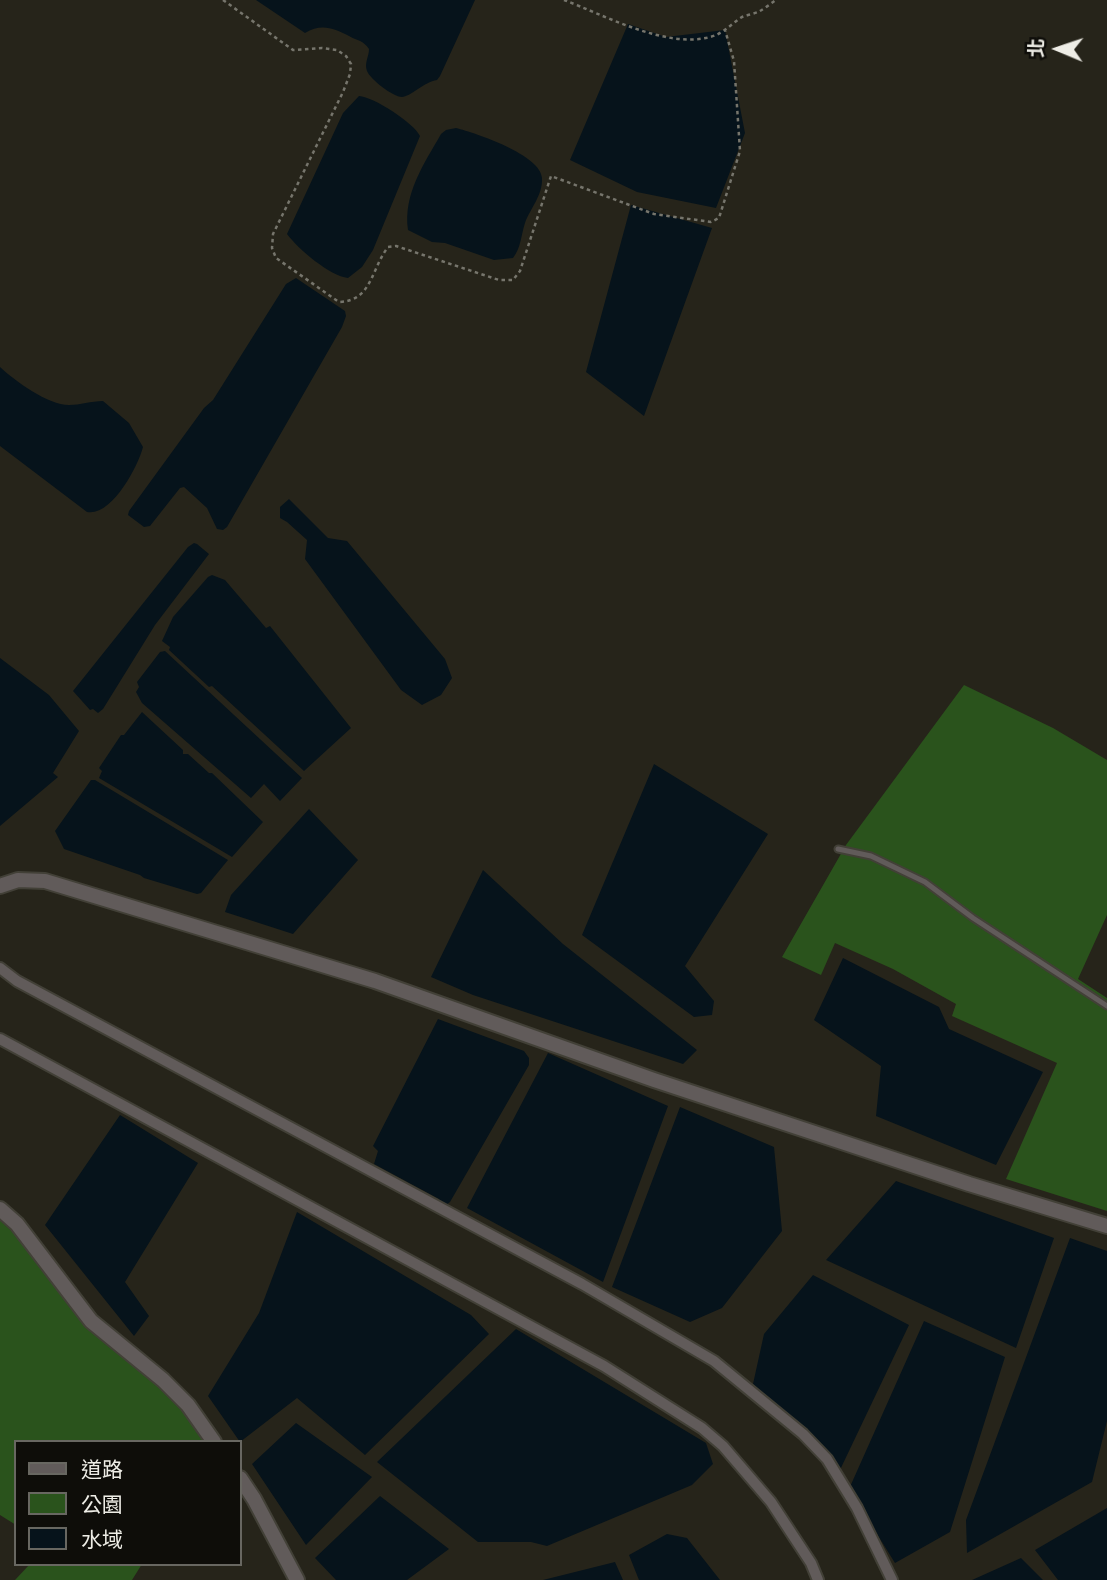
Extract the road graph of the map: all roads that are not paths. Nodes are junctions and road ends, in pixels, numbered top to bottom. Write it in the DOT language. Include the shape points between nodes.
graph roads {
  1 [pos="838,849"];
  2 [pos="0,886"];
  3 [pos="0,968"];
  4 [pos="1107,1006"];
  5 [pos="0,1039"];
  6 [pos="0,1209"];
  7 [pos="1107,1226"];
  8 [pos="213,1440"];
  9 [pos="242,1481"];
  10 [pos="297,1580"];
  11 [pos="818,1580"];
  12 [pos="892,1580"];
  1 -- 4 [label="lane" via="871,856 925,882"];
  2 -- 7 [label="street" via="18,880 44,881 375,981 654,1080"];
  3 -- 12 [label="street" via="582,1284 714,1361 827,1459"];
  5 -- 11 [label="street" via="604,1366 702,1427 771,1502"];
  6 -- 8 [label="street" via="18,1224 91,1321 163,1380"];
  9 -- 10 [label="street"];
}
